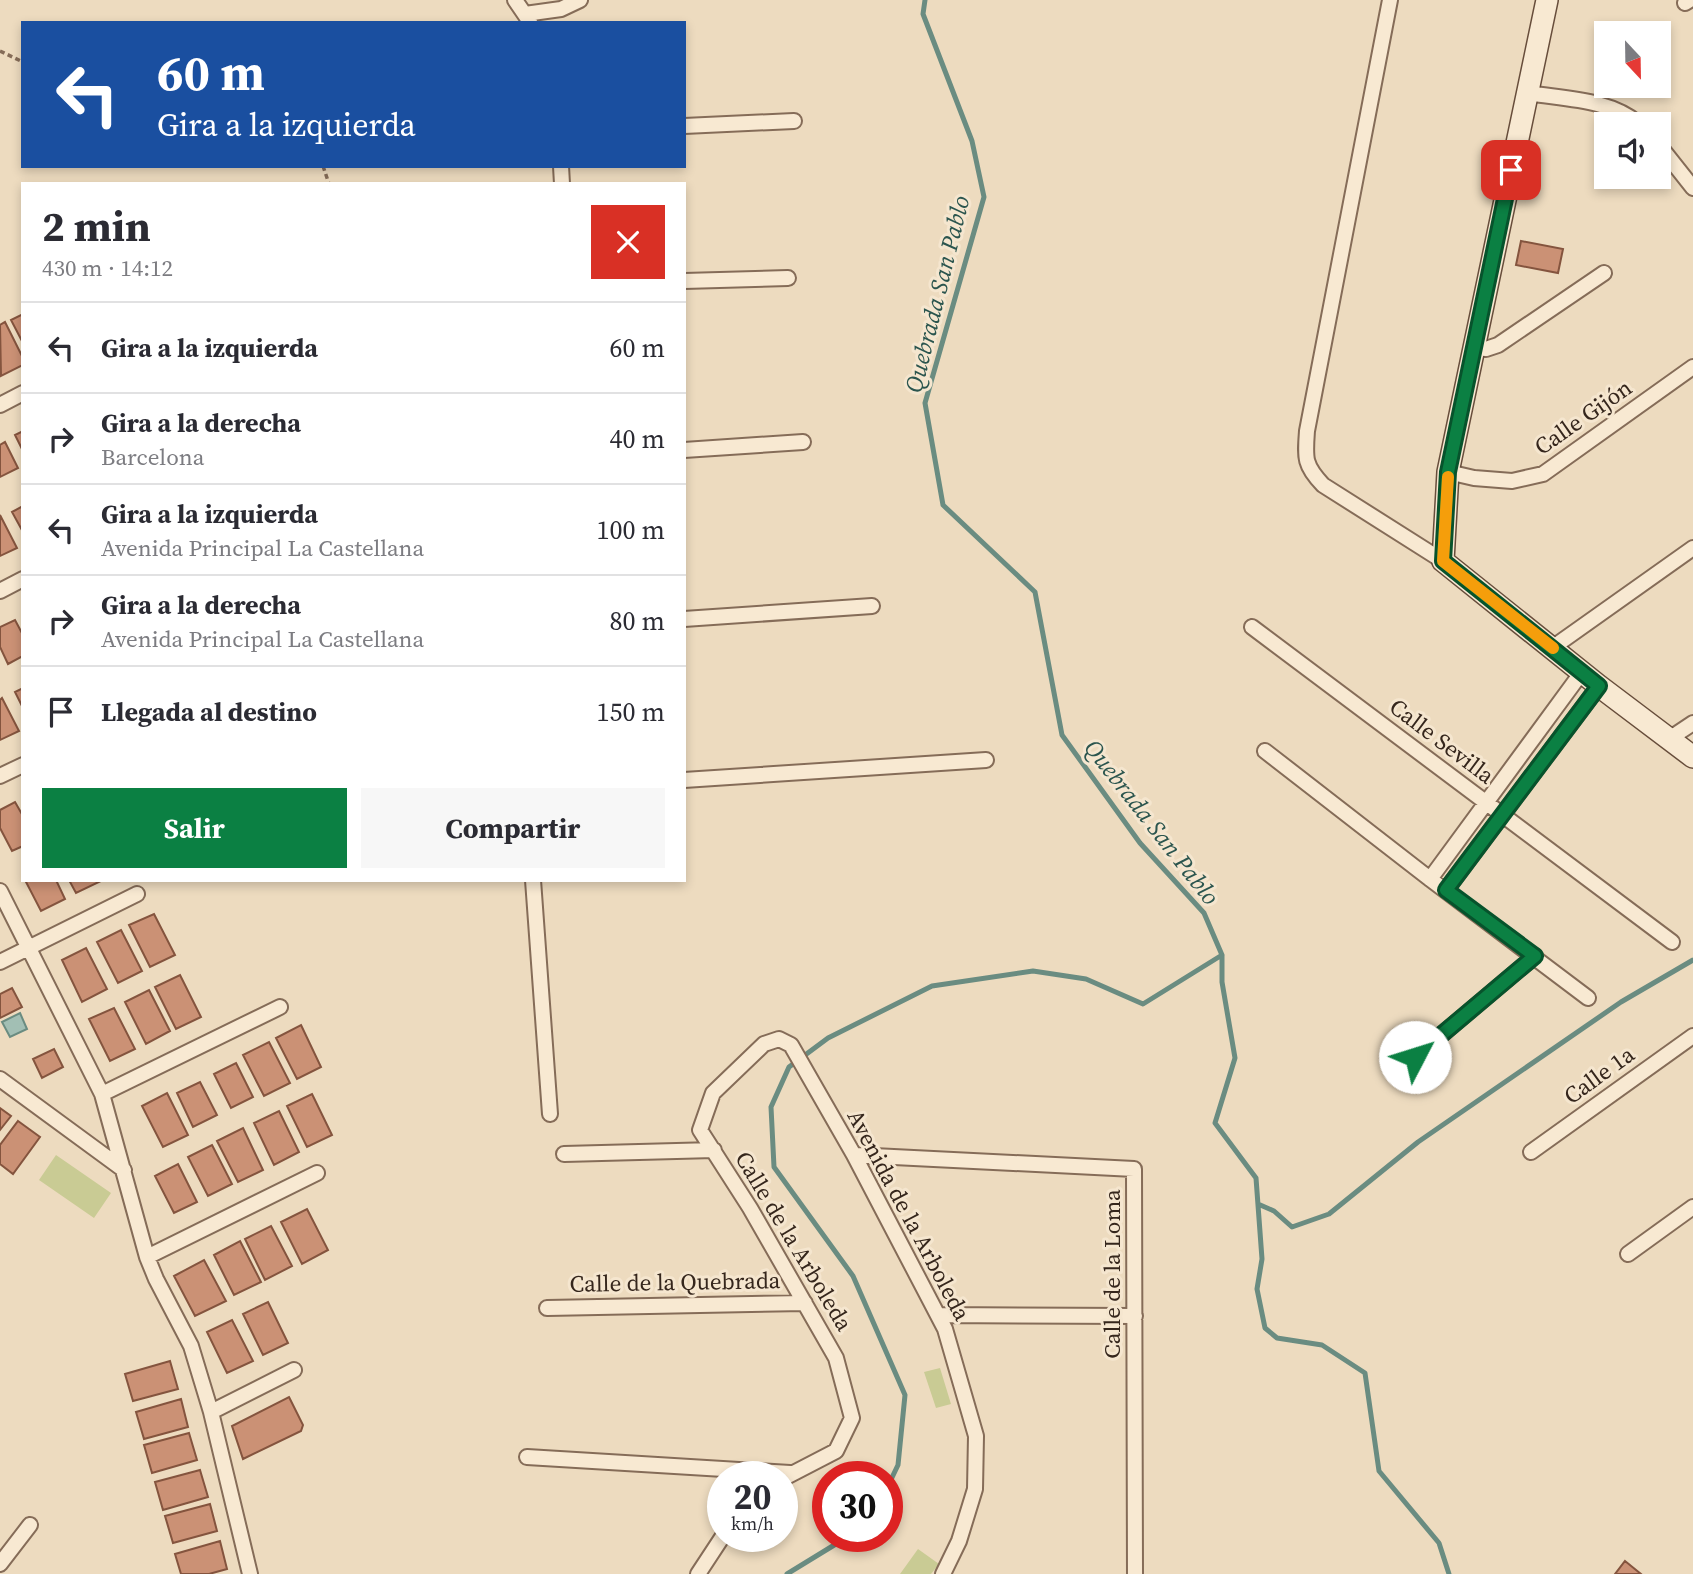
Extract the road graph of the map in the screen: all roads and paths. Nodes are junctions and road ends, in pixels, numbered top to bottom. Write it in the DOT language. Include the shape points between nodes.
graph roads {
  1 [pos="515,0"];
  2 [pos="580,0"];
  3 [pos="1390,0"];
  4 [pos="1547,0"];
  5 [pos="527,19"];
  6 [pos="0,51"];
  7 [pos="21,61"];
  8 [pos="1528,93"];
  9 [pos="1622,112"];
  10 [pos="794,121"];
  11 [pos="686,126"];
  12 [pos="1671,159"];
  13 [pos="1691,182"];
  14 [pos="1604,273"];
  15 [pos="788,278"];
  16 [pos="686,281"];
  17 [pos="1474,348"];
  18 [pos="1693,368"];
  19 [pos="21,394"];
  20 [pos="0,405"];
  21 [pos="803,442"];
  22 [pos="686,450"];
  23 [pos="1448,472"];
  24 [pos="1693,548"];
  25 [pos="1443,561"];
  26 [pos="21,580"];
  27 [pos="0,591"];
  28 [pos="872,606"];
  29 [pos="686,619"];
  30 [pos="1252,627"];
  31 [pos="1552,648"];
  32 [pos="1582,672"];
  33 [pos="1599,686"];
  34 [pos="1693,723"];
  35 [pos="1669,739"];
  36 [pos="1265,751"];
  37 [pos="1693,757"];
  38 [pos="986,760"];
  39 [pos="21,766"];
  40 [pos="0,776"];
  41 [pos="686,780"];
  42 [pos="1486,802"];
  43 [pos="1503,815"];
  44 [pos="1430,879"];
  45 [pos="533,882"];
  46 [pos="1446,890"];
  47 [pos="0,891"];
  48 [pos="137,894"];
  49 [pos="1672,942"];
  50 [pos="29,948"];
  51 [pos="1535,956"];
  52 [pos="0,962"];
  53 [pos="1588,998"];
  54 [pos="280,1007"];
  55 [pos="1693,1036"];
  56 [pos="791,1045"];
  57 [pos="1415,1057"];
  58 [pos="0,1079"];
  59 [pos="102,1094"];
  60 [pos="550,1114"];
  61 [pos="713,1150"];
  62 [pos="1531,1152"];
  63 [pos="564,1154"];
  64 [pos="854,1155"];
  65 [pos="124,1170"];
  66 [pos="317,1173"];
  67 [pos="1693,1207"];
  68 [pos="1628,1254"];
  69 [pos="147,1257"];
  70 [pos="805,1303"];
  71 [pos="547,1308"];
  72 [pos="938,1315"];
  73 [pos="1135,1316"];
  74 [pos="294,1370"];
  75 [pos="211,1412"];
  76 [pos="527,1457"];
  77 [pos="707,1470"];
  78 [pos="798,1470"];
  79 [pos="30,1525"];
  80 [pos="712,1552"];
  81 [pos="0,1564"];
  82 [pos="250,1574"];
  83 [pos="698,1574"];
  84 [pos="943,1574"];
  85 [pos="1135,1574"];
  1 -- 5 [label="street"];
  2 -- 5 [label="street"];
  3 -- 25 [label="street" via="1305,453 1308,469 1323,485"];
  4 -- 8 [label="street"];
  6 -- 7 [label="path"];
  8 -- 9 [label="street"];
  8 -- 17 [label="street"];
  10 -- 11 [label="street"];
  12 -- 13 [label="street"];
  14 -- 17 [label="street" via="1498,345"];
  15 -- 16 [label="street"];
  17 -- 23 [label="street"];
  18 -- 23 [label="street, Calle Gijón" via="1543,474 1512,481"];
  19 -- 20 [label="street"];
  21 -- 22 [label="street"];
  23 -- 25 [label="street"];
  24 -- 31 [label="street"];
  25 -- 31 [label="street"];
  26 -- 27 [label="street"];
  28 -- 29 [label="street"];
  30 -- 42 [label="street, Calle Sevilla"];
  31 -- 32 [label="street"];
  32 -- 33 [label="street"];
  32 -- 42 [label="street"];
  33 -- 35 [label="street"];
  33 -- 43 [label="street"];
  34 -- 35 [label="street"];
  35 -- 37 [label="street"];
  36 -- 44 [label="street"];
  38 -- 41 [label="street"];
  39 -- 40 [label="street"];
  42 -- 43 [label="street, Calle Sevilla"];
  42 -- 44 [label="street"];
  43 -- 46 [label="street"];
  43 -- 49 [label="street, Calle Sevilla"];
  44 -- 46 [label="street"];
  45 -- 60 [label="street"];
  46 -- 51 [label="street"];
  47 -- 50 [label="street"];
  48 -- 50 [label="street"];
  50 -- 52 [label="street"];
  50 -- 59 [label="street"];
  51 -- 53 [label="street"];
  51 -- 57 [label="street"];
  54 -- 59 [label="street"];
  55 -- 62 [label="street, Calle 1a"];
  56 -- 61 [label="street, Calle de la Arboleda" via="779,1039 764,1044 713,1093 700,1130"];
  56 -- 64 [label="street, Avenida de la Arboleda"];
  58 -- 65 [label="street"];
  59 -- 65 [label="street"];
  61 -- 63 [label="street"];
  61 -- 70 [label="street, Calle de la Arboleda"];
  64 -- 72 [label="street, Avenida de la Arboleda"];
  64 -- 73 [label="street, Calle de la Loma" via="1134,1169"];
  65 -- 69 [label="street"];
  66 -- 69 [label="street"];
  67 -- 68 [label="street"];
  69 -- 75 [label="street" via="191,1346"];
  70 -- 71 [label="street, Calle de la Quebrada"];
  70 -- 78 [label="street, Calle de la Arboleda" via="836,1358 852,1418 836,1451"];
  72 -- 73 [label="street"];
  72 -- 84 [label="street, Avenida de la Arboleda" via="976,1436 975,1489"];
  73 -- 85 [label="street, Calle de la Loma"];
  74 -- 75 [label="street"];
  75 -- 82 [label="street"];
  76 -- 77 [label="street"];
  79 -- 81 [label="street"];
  80 -- 83 [label="street"];
}
